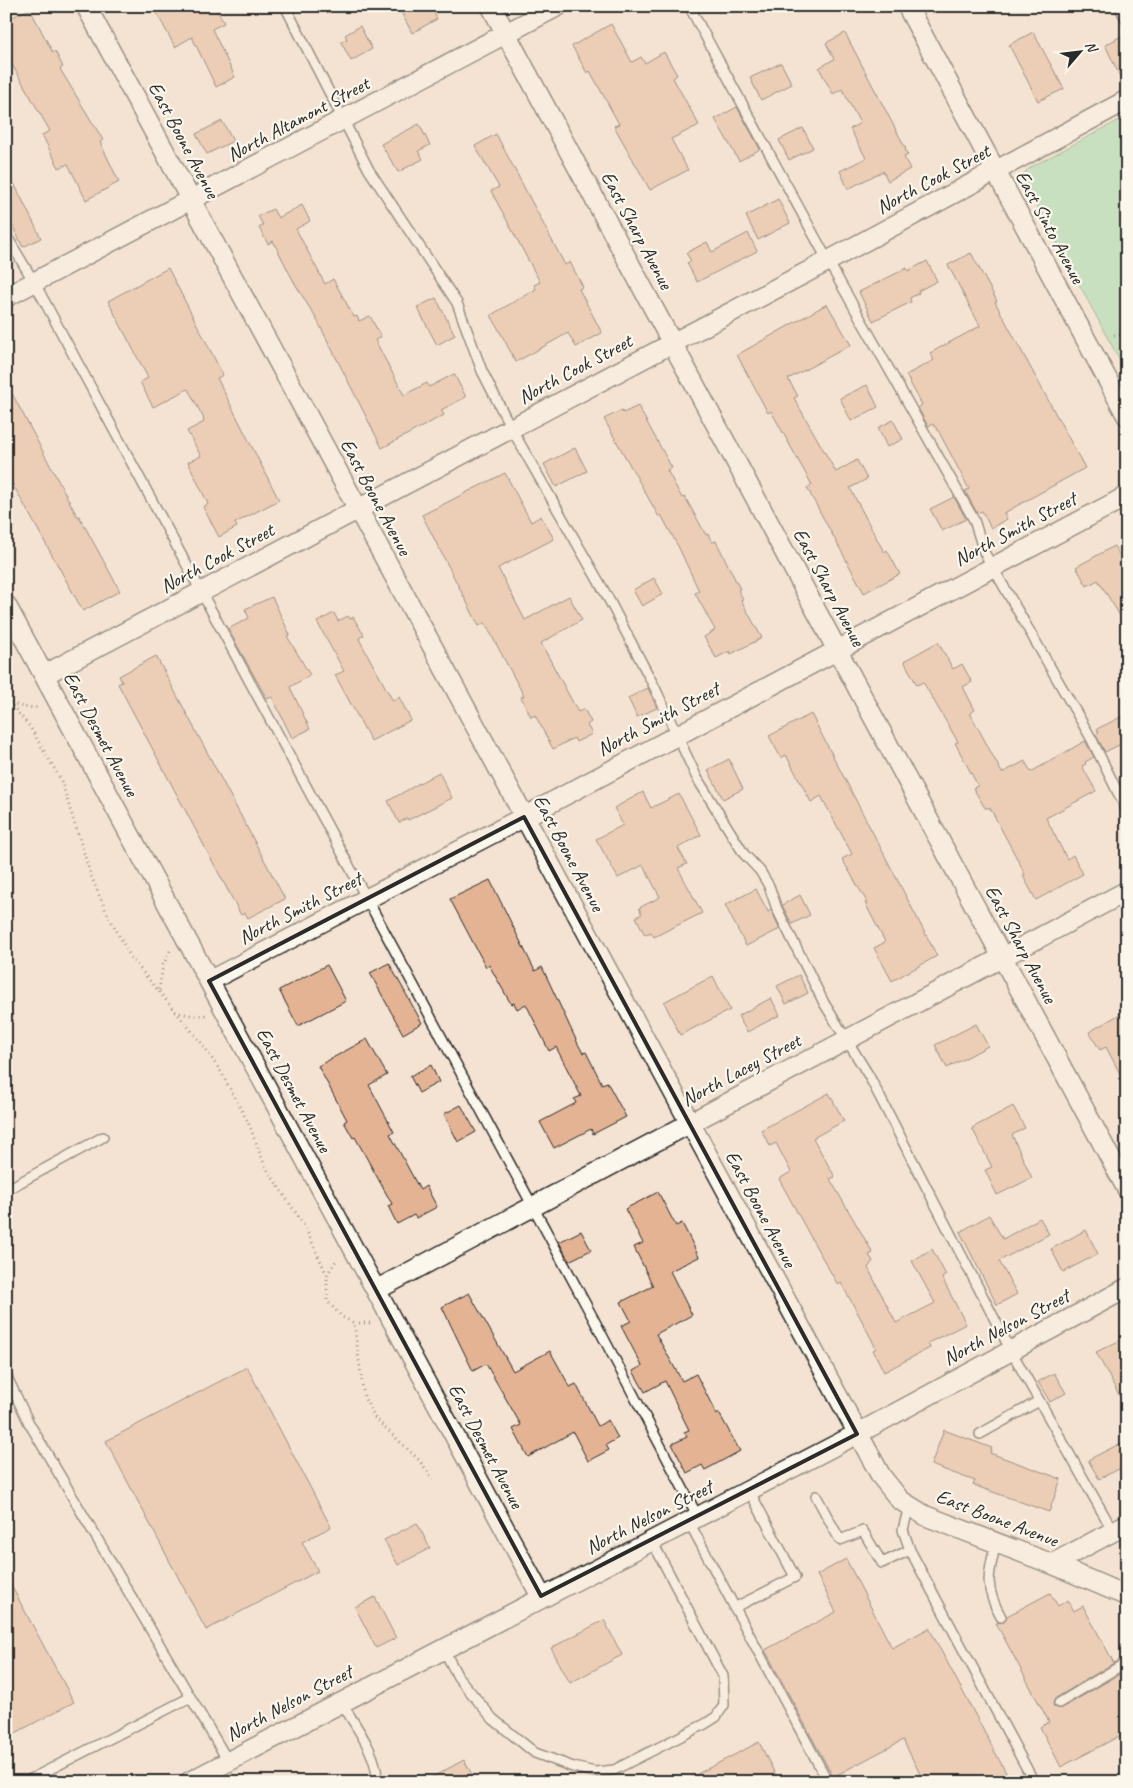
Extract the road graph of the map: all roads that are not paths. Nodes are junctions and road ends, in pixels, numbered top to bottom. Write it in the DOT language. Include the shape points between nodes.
graph roads {
  1 [pos="86,6"];
  2 [pos="285,6"];
  3 [pos="491,6"];
  4 [pos="558,6"];
  5 [pos="689,6"];
  6 [pos="907,6"];
  7 [pos="1119,6"];
  8 [pos="1127,21"];
  9 [pos="506,33"];
  10 [pos="1127,100"];
  11 [pos="343,121"];
  12 [pos="994,172"];
  13 [pos="192,201"];
  14 [pos="6,235"];
  15 [pos="828,261"];
  16 [pos="34,282"];
  17 [pos="6,297"];
  18 [pos="672,343"];
  19 [pos="1127,416"];
  20 [pos="511,428"];
  21 [pos="1127,496"];
  22 [pos="357,510"];
  23 [pos="991,566"];
  24 [pos="201,592"];
  25 [pos="6,605"];
  26 [pos="837,650"];
  27 [pos="44,674"];
  28 [pos="677,734"];
  29 [pos="1127,811"];
  30 [pos="524,817"];
  31 [pos="1127,891"];
  32 [pos="365,900"];
  33 [pos="1002,957"];
  34 [pos="209,981"];
  35 [pos="847,1040"];
  36 [pos="689,1123"];
  37 [pos="103,1137"];
  38 [pos="1127,1189"];
  39 [pos="6,1190"];
  40 [pos="530,1206"];
  41 [pos="1127,1288"];
  42 [pos="376,1290"];
  43 [pos="1010,1349"];
  44 [pos="6,1375"];
  45 [pos="1039,1402"];
  46 [pos="857,1434"];
  47 [pos="980,1434"];
  48 [pos="750,1490"];
  49 [pos="816,1496"];
  50 [pos="909,1506"];
  51 [pos="693,1519"];
  52 [pos="1120,1527"];
  53 [pos="652,1541"];
  54 [pos="996,1543"];
  55 [pos="910,1550"];
  56 [pos="1052,1564"];
  57 [pos="541,1596"];
  58 [pos="1127,1596"];
  59 [pos="734,1608"];
  60 [pos="1001,1617"];
  61 [pos="443,1648"];
  62 [pos="1127,1662"];
  63 [pos="189,1698"];
  64 [pos="341,1702"];
  65 [pos="1059,1703"];
  66 [pos="228,1761"];
  67 [pos="25,1782"];
  68 [pos="189,1782"];
  69 [pos="376,1782"];
  70 [pos="828,1782"];
  71 [pos="1034,1782"];
  1 -- 13 [label="street, East Boone Avenue"];
  2 -- 11 [label="lane"];
  3 -- 9 [label="street, East Sharp Avenue"];
  4 -- 9 [label="street, North Altamont Street"];
  5 -- 15 [label="lane"];
  6 -- 12 [label="street, East Sinto Avenue"];
  7 -- 8 [label="lane"];
  9 -- 11 [label="street, North Altamont Street"];
  9 -- 18 [label="street, East Sharp Avenue"];
  10 -- 12 [label="street, North Cook Street"];
  11 -- 13 [label="street, North Altamont Street"];
  11 -- 20 [label="lane" via="368,170 457,303 482,370"];
  12 -- 15 [label="street, North Cook Street"];
  12 -- 19 [label="street, East Sinto Avenue"];
  13 -- 16 [label="street, North Altamont Street"];
  13 -- 22 [label="street, East Boone Avenue"];
  14 -- 16 [label="lane"];
  15 -- 18 [label="street, North Cook Street"];
  15 -- 23 [label="lane" via="974,520"];
  16 -- 17 [label="street, North Altamont Street"];
  16 -- 24 [label="lane"];
  18 -- 20 [label="street, North Cook Street"];
  18 -- 26 [label="street, East Sharp Avenue"];
  20 -- 22 [label="street, North Cook Street"];
  20 -- 28 [label="lane" via="602,588"];
  21 -- 23 [label="street, North Smith Street"];
  22 -- 24 [label="street, North Cook Street"];
  22 -- 30 [label="street, East Boone Avenue"];
  23 -- 26 [label="street, North Smith Street"];
  23 -- 29 [label="lane" via="1091,738"];
  24 -- 27 [label="street, North Cook Street"];
  24 -- 32 [label="lane"];
  25 -- 27 [label="street, East Desmet Avenue"];
  26 -- 28 [label="street, North Smith Street"];
  26 -- 33 [label="street, East Sharp Avenue"];
  27 -- 34 [label="street, East Desmet Avenue"];
  28 -- 30 [label="street, North Smith Street"];
  28 -- 35 [label="lane" via="697,778 720,816 769,886 824,1003"];
  30 -- 32 [label="street, North Smith Street"];
  30 -- 36 [label="street, East Boone Avenue"];
  31 -- 33 [label="street, North Lacey Street"];
  32 -- 34 [label="street, North Smith Street"];
  32 -- 40 [label="lane"];
  33 -- 35 [label="street, North Lacey Street"];
  33 -- 38 [label="street, East Sharp Avenue"];
  34 -- 42 [label="street, East Desmet Avenue"];
  35 -- 36 [label="street, North Lacey Street"];
  35 -- 43 [label="lane" via="869,1076"];
  36 -- 40 [label="street, North Lacey Street"];
  36 -- 46 [label="street, East Boone Avenue"];
  37 -- 39 [label="lane"];
  40 -- 42 [label="street, North Lacey Street"];
  40 -- 51 [label="lane" via="592,1316"];
  41 -- 43 [label="street, North Nelson Street"];
  42 -- 57 [label="street, East Desmet Avenue"];
  43 -- 45 [label="lane"];
  43 -- 46 [label="street, North Nelson Street"];
  44 -- 63 [label="lane" via="29,1422"];
  45 -- 47 [label="lane"];
  45 -- 52 [label="lane"];
  46 -- 48 [label="street, North Nelson Street"];
  46 -- 50 [label="street, East Boone Avenue" via="881,1476"];
  48 -- 51 [label="street, North Nelson Street"];
  48 -- 59 [label="lane" via="795,1577"];
  49 -- 55 [label="lane" via="840,1540 863,1531 882,1563"];
  50 -- 54 [label="street, East Boone Avenue" via="926,1516"];
  50 -- 55 [label="lane" via="902,1530"];
  51 -- 53 [label="street, North Nelson Street"];
  51 -- 59 [label="lane"];
  52 -- 56 [label="street"];
  53 -- 57 [label="street, North Nelson Street"];
  53 -- 61 [label="lane" via="723,1676 724,1705 716,1717 689,1732 614,1770 595,1772 573,1768 535,1753 493,1719 458,1677"];
  54 -- 56 [label="street, East Boone Avenue"];
  54 -- 60 [label="lane" via="989,1571 990,1597"];
  55 -- 71 [label="lane"];
  56 -- 58 [label="street, East Boone Avenue"];
  57 -- 61 [label="street, North Nelson Street"];
  59 -- 70 [label="lane"];
  61 -- 64 [label="street, North Nelson Street"];
  62 -- 65 [label="lane"];
  63 -- 66 [label="lane"];
  63 -- 67 [label="lane"];
  64 -- 66 [label="street, North Nelson Street"];
  64 -- 69 [label="lane" via="374,1760 378,1773"];
  66 -- 68 [label="street, North Nelson Street"];
}
